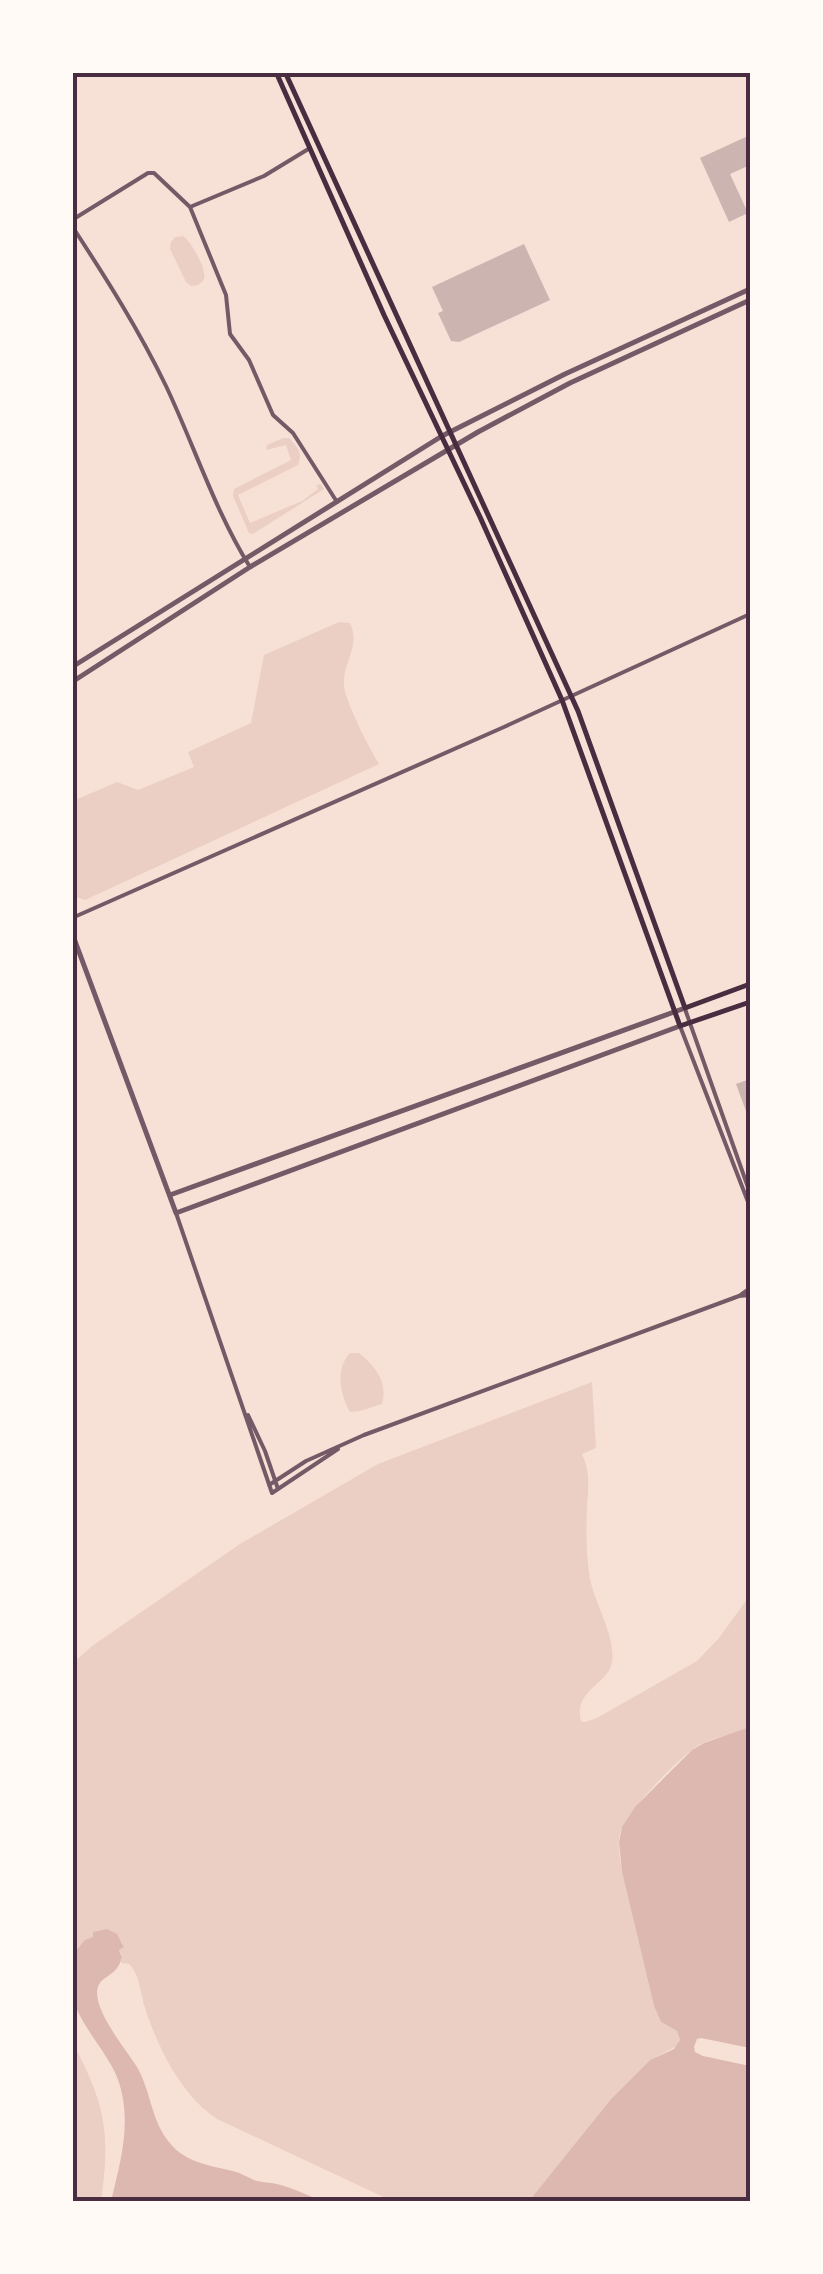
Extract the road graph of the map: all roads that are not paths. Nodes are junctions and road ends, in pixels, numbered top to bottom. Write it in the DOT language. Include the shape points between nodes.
graph roads {
  1 [pos="276,72"];
  2 [pos="285,72"];
  3 [pos="310,148"];
  4 [pos="190,207"];
  5 [pos="72,223"];
  6 [pos="750,288"];
  7 [pos="750,300"];
  8 [pos="451,431"];
  9 [pos="442,436"];
  10 [pos="457,444"];
  11 [pos="448,449"];
  12 [pos="336,502"];
  13 [pos="245,559"];
  14 [pos="250,567"];
  15 [pos="750,614"];
  16 [pos="72,667"];
  17 [pos="72,682"];
  18 [pos="571,696"];
  19 [pos="562,700"];
  20 [pos="72,918"];
  21 [pos="72,933"];
  22 [pos="750,984"];
  23 [pos="750,1002"];
  24 [pos="685,1008"];
  25 [pos="675,1012"];
  26 [pos="690,1024"];
  27 [pos="680,1026"];
  28 [pos="750,1194"];
  29 [pos="170,1196"];
  30 [pos="750,1207"];
  31 [pos="176,1212"];
  32 [pos="750,1292"];
  33 [pos="240,1398"];
  34 [pos="343,1446"];
  35 [pos="275,1481"];
  36 [pos="269,1484"];
  37 [pos="278,1490"];
  1 -- 3 [label="main road"];
  2 -- 8 [label="main road"];
  3 -- 4 [label="street"];
  3 -- 9 [label="main road"];
  4 -- 5 [label="street" via="148,173"];
  4 -- 12 [label="street" via="226,295 230,334 272,415 293,433"];
  5 -- 13 [label="street" via="154,360"];
  6 -- 8 [label="street"];
  7 -- 10 [label="street"];
  8 -- 9 [label="street"];
  8 -- 10 [label="main road"];
  9 -- 11 [label="main road"];
  9 -- 12 [label="street"];
  10 -- 11 [label="street"];
  10 -- 18 [label="main road"];
  11 -- 14 [label="street"];
  11 -- 19 [label="main road"];
  12 -- 13 [label="street"];
  13 -- 14 [label="street"];
  13 -- 16 [label="street"];
  14 -- 17 [label="street"];
  15 -- 18 [label="street"];
  18 -- 19 [label="street"];
  18 -- 24 [label="main road"];
  19 -- 20 [label="street"];
  19 -- 25 [label="main road"];
  21 -- 29 [label="street"];
  22 -- 24 [label="main road"];
  23 -- 26 [label="main road"];
  24 -- 25 [label="street"];
  24 -- 26 [label="street"];
  25 -- 27 [label="main road"];
  25 -- 29 [label="street"];
  26 -- 27 [label="main road"];
  26 -- 28 [label="street"];
  27 -- 30 [label="street"];
  27 -- 31 [label="street"];
  29 -- 31 [label="street"];
  31 -- 33 [label="street"];
  32 -- 34 [label="street"];
  33 -- 35 [label="street"];
  33 -- 36 [label="street"];
  34 -- 35 [label="street"];
  34 -- 37 [label="street"];
  35 -- 36 [label="street"];
  35 -- 37 [label="street"];
  36 -- 37 [label="street" via="272,1493"];
}
